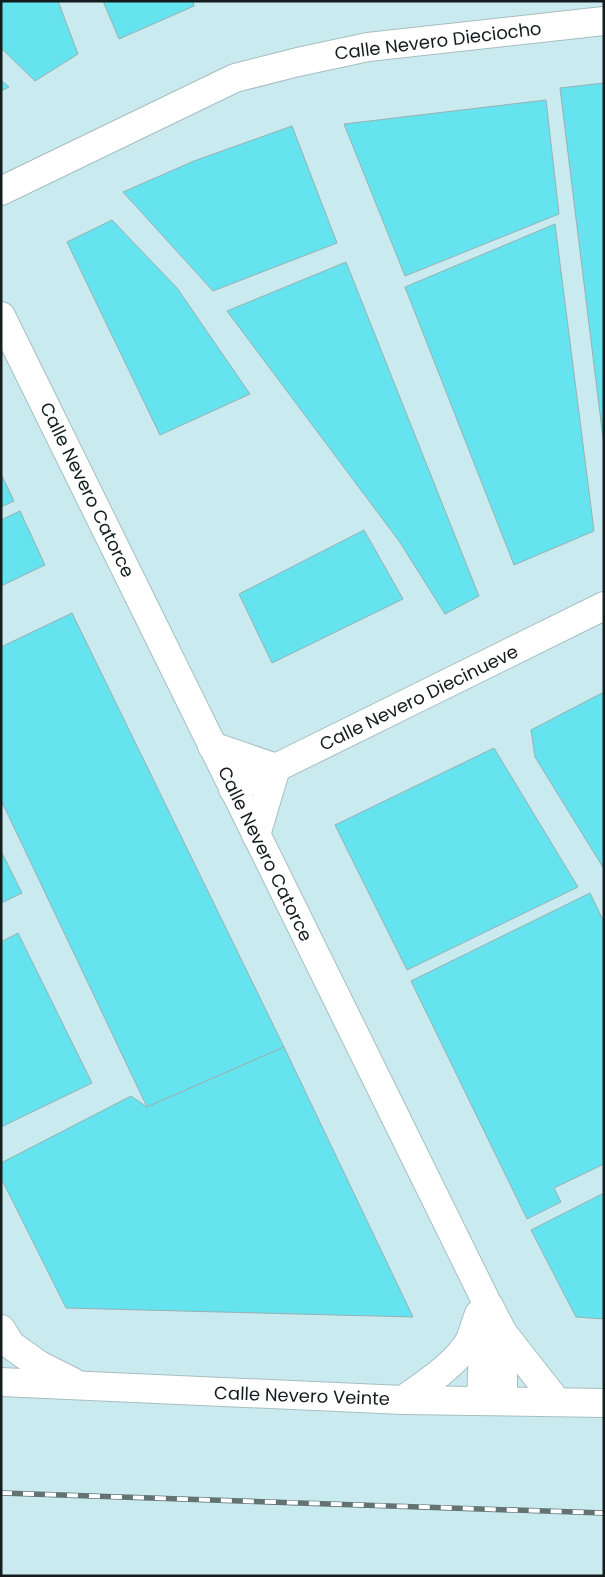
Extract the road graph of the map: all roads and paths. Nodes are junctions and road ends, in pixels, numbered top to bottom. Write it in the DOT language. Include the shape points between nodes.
graph roads {
  1 [pos="604,21"];
  2 [pos="6,191"];
  3 [pos="1,316"];
  4 [pos="604,606"];
  5 [pos="212,746"];
  6 [pos="276,768"];
  7 [pos="234,789"];
  8 [pos="256,835"];
  9 [pos="485,1298"];
  10 [pos="1,1329"];
  11 [pos="502,1333"];
  12 [pos="1,1382"];
  13 [pos="83,1387"];
  14 [pos="404,1400"];
  15 [pos="492,1401"];
  16 [pos="557,1402"];
  17 [pos="604,1403"];
  1 -- 2 [label="street, Calle Nevero Dieciocho" via="368,47 235,78"];
  3 -- 5 [label="street, Calle Nevero Catorce"];
  4 -- 6 [label="street, Calle Nevero Diecinueve"];
  5 -- 6 [label="street"];
  5 -- 7 [label="street, Calle Nevero Catorce"];
  6 -- 7 [label="street, Calle Nevero Diecinueve"];
  6 -- 8 [label="street"];
  7 -- 8 [label="street, Calle Nevero Catorce"];
  8 -- 9 [label="street, Calle Nevero Catorce"];
  9 -- 11 [label="street"];
  9 -- 14 [label="street" via="469,1340 460,1354"];
  9 -- 15 [label="street, Calle Nevero Catorce"];
  10 -- 13 [label="street" via="11,1345 39,1366"];
  11 -- 15 [label="street"];
  11 -- 16 [label="street"];
  12 -- 13 [label="street, Calle Nevero Veinte"];
  13 -- 14 [label="street, Calle Nevero Veinte"];
  14 -- 15 [label="street, Calle Nevero Veinte"];
  15 -- 16 [label="street, Calle Nevero Veinte"];
  16 -- 17 [label="street, Calle Nevero Veinte"];
}
